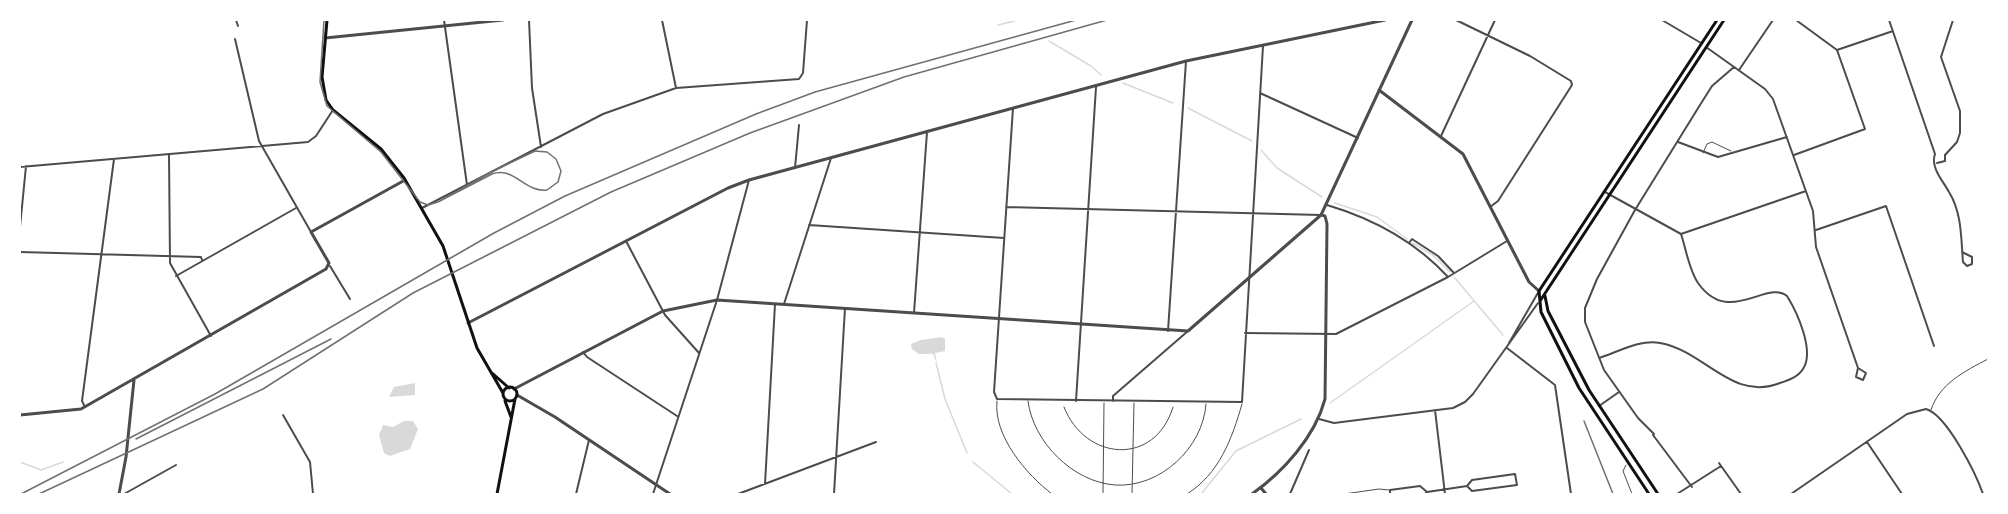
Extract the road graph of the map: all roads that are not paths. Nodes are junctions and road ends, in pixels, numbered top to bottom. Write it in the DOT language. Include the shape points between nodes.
graph roads {
  1 [pos="236,20"];
  2 [pos="327,20"];
  3 [pos="444,20"];
  4 [pos="503,20"];
  5 [pos="529,20"];
  6 [pos="663,20"];
  7 [pos="807,20"];
  8 [pos="1384,20"];
  9 [pos="1412,20"];
  10 [pos="1456,20"];
  11 [pos="1495,20"];
  12 [pos="1662,20"];
  13 [pos="1717,20"];
  14 [pos="1724,20"];
  15 [pos="1773,20"];
  16 [pos="1796,20"];
  17 [pos="1888,20"];
  18 [pos="1953,20"];
  19 [pos="238,26"];
  20 [pos="445,26"];
  21 [pos="1893,31"];
  22 [pos="1488,34"];
  23 [pos="325,38"];
  24 [pos="235,39"];
  25 [pos="1701,43"];
  26 [pos="1263,45"];
  27 [pos="1706,47"];
  28 [pos="1837,50"];
  29 [pos="1186,61"];
  30 [pos="1734,67"];
  31 [pos="1739,70"];
  32 [pos="1096,85"];
  33 [pos="676,88"];
  34 [pos="1379,90"];
  35 [pos="1260,93"];
  36 [pos="1013,108"];
  37 [pos="333,110"];
  38 [pos="799,125"];
  39 [pos="927,132"];
  40 [pos="1441,136"];
  41 [pos="1787,137"];
  42 [pos="1358,138"];
  43 [pos="1678,142"];
  44 [pos="540,147"];
  45 [pos="262,148"];
  46 [pos="169,153"];
  47 [pos="1702,153"];
  48 [pos="1736,153"];
  49 [pos="1935,154"];
  50 [pos="1794,155"];
  51 [pos="1945,155"];
  52 [pos="831,158"];
  53 [pos="114,159"];
  54 [pos="1936,163"];
  55 [pos="26,166"];
  56 [pos="20,167"];
  57 [pos="795,168"];
  58 [pos="405,180"];
  59 [pos="749,180"];
  60 [pos="466,185"];
  61 [pos="1604,191"];
  62 [pos="1806,191"];
  63 [pos="1609,195"];
  64 [pos="1327,205"];
  65 [pos="297,207"];
  66 [pos="1006,207"];
  67 [pos="1490,207"];
  68 [pos="422,208"];
  69 [pos="1089,209"];
  70 [pos="1635,210"];
  71 [pos="1177,211"];
  72 [pos="1253,212"];
  73 [pos="1321,215"];
  74 [pos="809,225"];
  75 [pos="20,227"];
  76 [pos="1815,230"];
  77 [pos="311,232"];
  78 [pos="920,232"];
  79 [pos="1681,234"];
  80 [pos="1004,238"];
  81 [pos="626,241"];
  82 [pos="1507,241"];
  83 [pos="1408,243"];
  84 [pos="20,252"];
  85 [pos="1962,252"];
  86 [pos="102,255"];
  87 [pos="170,256"];
  88 [pos="202,260"];
  89 [pos="330,266"];
  90 [pos="1454,273"];
  91 [pos="176,276"];
  92 [pos="1448,277"];
  93 [pos="1248,279"];
  94 [pos="1539,291"];
  95 [pos="1545,294"];
  96 [pos="350,299"];
  97 [pos="717,300"];
  98 [pos="1538,303"];
  99 [pos="775,304"];
  100 [pos="784,304"];
  101 [pos="845,308"];
  102 [pos="663,310"];
  103 [pos="914,314"];
  104 [pos="999,320"];
  105 [pos="468,323"];
  106 [pos="1081,325"];
  107 [pos="1168,331"];
  108 [pos="1188,331"];
  109 [pos="1245,333"];
  110 [pos="1326,334"];
  111 [pos="211,336"];
  112 [pos="1934,346"];
  113 [pos="1508,348"];
  114 [pos="584,352"];
  115 [pos="699,353"];
  116 [pos="1599,358"];
  117 [pos="1989,359"];
  118 [pos="488,368"];
  119 [pos="1858,368"];
  120 [pos="134,380"];
  121 [pos="509,388"];
  122 [pos="514,389"];
  123 [pos="1619,392"];
  124 [pos="503,393"];
  125 [pos="516,397"];
  126 [pos="505,399"];
  127 [pos="997,399"];
  128 [pos="1028,401"];
  129 [pos="1076,401"];
  130 [pos="1104,401"];
  131 [pos="1113,401"];
  132 [pos="1134,401"];
  133 [pos="1206,402"];
  134 [pos="1242,402"];
  135 [pos="1173,406"];
  136 [pos="1598,406"];
  137 [pos="86,407"];
  138 [pos="1064,407"];
  139 [pos="1435,410"];
  140 [pos="1931,410"];
  141 [pos="20,415"];
  142 [pos="283,415"];
  143 [pos="678,417"];
  144 [pos="1318,419"];
  145 [pos="511,420"];
  146 [pos="589,440"];
  147 [pos="876,442"];
  148 [pos="1867,442"];
  149 [pos="1104,448"];
  150 [pos="1133,450"];
  151 [pos="1309,450"];
  152 [pos="836,458"];
  153 [pos="1719,463"];
  154 [pos="1628,464"];
  155 [pos="176,465"];
  156 [pos="1721,466"];
  157 [pos="1103,483"];
  158 [pos="765,484"];
  159 [pos="1132,484"];
  160 [pos="655,485"];
  161 [pos="1467,486"];
  162 [pos="1692,487"];
  163 [pos="1261,488"];
  164 [pos="1445,489"];
  165 [pos="1390,490"];
  166 [pos="1426,493"];
  167 [pos="119,495"];
  168 [pos="124,495"];
  169 [pos="313,495"];
  170 [pos="497,495"];
  171 [pos="576,495"];
  172 [pos="653,495"];
  173 [pos="670,495"];
  174 [pos="738,495"];
  175 [pos="834,495"];
  176 [pos="1052,495"];
  177 [pos="1103,495"];
  178 [pos="1132,495"];
  179 [pos="1187,495"];
  180 [pos="1252,495"];
  181 [pos="1266,495"];
  182 [pos="1290,495"];
  183 [pos="1344,495"];
  184 [pos="1390,495"];
  185 [pos="1445,495"];
  186 [pos="1571,495"];
  187 [pos="1632,495"];
  188 [pos="1648,495"];
  189 [pos="1658,495"];
  190 [pos="1677,495"];
  191 [pos="1741,495"];
  192 [pos="1791,495"];
  193 [pos="1902,495"];
  194 [pos="1983,495"];
  1 -- 19 [label="street"];
  2 -- 23 [label="main road"];
  3 -- 20 [label="street"];
  4 -- 20 [label="street"];
  5 -- 44 [label="street"];
  6 -- 33 [label="street"];
  7 -- 33 [label="street" via="803,74 796,80"];
  8 -- 26 [label="street"];
  9 -- 34 [label="street"];
  10 -- 22 [label="street"];
  11 -- 22 [label="street"];
  12 -- 25 [label="street"];
  13 -- 25 [label="main road"];
  14 -- 27 [label="main road"];
  15 -- 31 [label="street"];
  16 -- 28 [label="street"];
  17 -- 21 [label="street"];
  18 -- 51 [label="street" via="1941,57 1960,114 1957,142"];
  20 -- 23 [label="street"];
  20 -- 60 [label="street"];
  21 -- 28 [label="street"];
  21 -- 49 [label="street"];
  22 -- 40 [label="street"];
  22 -- 67 [label="street" via="1543,63 1572,84 1498,201"];
  23 -- 37 [label="main road" via="322,83"];
  24 -- 45 [label="street"];
  25 -- 27 [label="main road"];
  25 -- 61 [label="main road"];
  26 -- 29 [label="street"];
  26 -- 35 [label="street"];
  27 -- 30 [label="street"];
  27 -- 63 [label="main road"];
  28 -- 50 [label="street" via="1865,129"];
  29 -- 32 [label="street"];
  29 -- 71 [label="street"];
  30 -- 31 [label="street"];
  30 -- 43 [label="street" via="1712,86"];
  31 -- 41 [label="street" via="1769,93"];
  32 -- 36 [label="street"];
  32 -- 69 [label="street"];
  33 -- 44 [label="street" via="603,114"];
  34 -- 40 [label="street"];
  34 -- 42 [label="street"];
  35 -- 42 [label="street"];
  35 -- 72 [label="street"];
  36 -- 39 [label="street"];
  36 -- 66 [label="street"];
  37 -- 45 [label="street" via="309,142"];
  37 -- 58 [label="main road" via="376,145"];
  38 -- 57 [label="street"];
  39 -- 52 [label="street"];
  39 -- 78 [label="street"];
  40 -- 67 [label="street" via="1466,158"];
  41 -- 48 [label="street"];
  41 -- 50 [label="street"];
  42 -- 64 [label="street"];
  43 -- 47 [label="street"];
  43 -- 70 [label="street"];
  44 -- 60 [label="street"];
  45 -- 46 [label="street"];
  45 -- 65 [label="street"];
  46 -- 53 [label="street"];
  46 -- 87 [label="street"];
  47 -- 48 [label="street" via="1718,157"];
  47 -- 48 [label="lane" via="1712,142"];
  49 -- 51 [label="street"];
  49 -- 54 [label="street"];
  50 -- 62 [label="street"];
  51 -- 54 [label="street" via="1943,163"];
  52 -- 57 [label="street"];
  52 -- 74 [label="street"];
  53 -- 55 [label="street"];
  53 -- 86 [label="street"];
  54 -- 85 [label="street" via="1960,219"];
  55 -- 56 [label="street"];
  55 -- 75 [label="street"];
  57 -- 59 [label="street"];
  58 -- 68 [label="main road"];
  58 -- 77 [label="street"];
  59 -- 81 [label="street"];
  59 -- 97 [label="street"];
  60 -- 68 [label="street"];
  61 -- 63 [label="street"];
  61 -- 94 [label="main road"];
  62 -- 76 [label="street"];
  62 -- 79 [label="street"];
  63 -- 70 [label="street"];
  63 -- 95 [label="main road"];
  64 -- 73 [label="street"];
  64 -- 83 [label="street" via="1375,221"];
  65 -- 77 [label="street"];
  65 -- 88 [label="street"];
  66 -- 69 [label="street"];
  66 -- 80 [label="street"];
  67 -- 82 [label="street"];
  68 -- 105 [label="main road" via="451,265"];
  69 -- 71 [label="street"];
  69 -- 106 [label="street"];
  70 -- 79 [label="street"];
  70 -- 116 [label="street" via="1584,308"];
  71 -- 72 [label="street"];
  71 -- 107 [label="street"];
  72 -- 73 [label="street"];
  72 -- 93 [label="street"];
  73 -- 93 [label="street"];
  73 -- 110 [label="street" via="1327,224"];
  74 -- 78 [label="street"];
  74 -- 100 [label="street"];
  76 -- 112 [label="street" via="1886,206"];
  76 -- 119 [label="street" via="1816,247"];
  77 -- 89 [label="street"];
  78 -- 80 [label="street"];
  78 -- 103 [label="street"];
  79 -- 116 [label="street" via="1695,278 1712,296 1733,303 1776,291 1787,296 1807,350 1803,370 1762,388 1728,381 1709,365 1660,343 1646,342"];
  80 -- 104 [label="street"];
  81 -- 102 [label="street"];
  81 -- 105 [label="street"];
  82 -- 90 [label="street"];
  82 -- 94 [label="street" via="1528,282"];
  83 -- 90 [label="street" via="1412,239 1423,244"];
  83 -- 92 [label="street"];
  84 -- 86 [label="street"];
  85 -- 85 [label="street" via="1964,265 1972,264 1972,257"];
  86 -- 87 [label="street"];
  86 -- 137 [label="street" via="82,401"];
  87 -- 88 [label="street"];
  87 -- 91 [label="street"];
  88 -- 91 [label="street"];
  89 -- 96 [label="street"];
  89 -- 111 [label="street"];
  90 -- 92 [label="street"];
  91 -- 111 [label="street"];
  92 -- 110 [label="street" via="1336,334"];
  93 -- 108 [label="street"];
  93 -- 109 [label="street"];
  94 -- 95 [label="main road"];
  94 -- 98 [label="main road"];
  94 -- 113 [label="street"];
  95 -- 98 [label="main road"];
  95 -- 136 [label="main road" via="1548,311"];
  97 -- 99 [label="street"];
  97 -- 102 [label="street"];
  97 -- 115 [label="street"];
  98 -- 113 [label="street"];
  98 -- 154 [label="main road" via="1588,405"];
  99 -- 100 [label="street"];
  99 -- 158 [label="street"];
  100 -- 101 [label="street"];
  101 -- 103 [label="street"];
  101 -- 152 [label="street"];
  102 -- 114 [label="street"];
  102 -- 115 [label="street"];
  103 -- 104 [label="street"];
  104 -- 106 [label="street"];
  104 -- 127 [label="street" via="994,392"];
  105 -- 118 [label="main road"];
  106 -- 107 [label="street"];
  106 -- 129 [label="street"];
  107 -- 108 [label="street"];
  108 -- 131 [label="street" via="1113,396"];
  109 -- 110 [label="street"];
  109 -- 134 [label="street"];
  110 -- 144 [label="street" via="1325,399"];
  111 -- 120 [label="street"];
  113 -- 139 [label="street" via="1465,402"];
  113 -- 186 [label="street" via="1555,385"];
  114 -- 122 [label="street"];
  114 -- 143 [label="street"];
  115 -- 143 [label="street"];
  116 -- 123 [label="street"];
  117 -- 140 [label="lane" via="1977,363 1941,390"];
  118 -- 121 [label="main road"];
  118 -- 124 [label="main road"];
  120 -- 137 [label="street"];
  120 -- 167 [label="street"];
  121 -- 122 [label="main road"];
  121 -- 124 [label="main road"];
  122 -- 125 [label="main road"];
  123 -- 136 [label="street"];
  123 -- 162 [label="street"];
  124 -- 126 [label="main road"];
  125 -- 126 [label="main road"];
  125 -- 145 [label="main road"];
  125 -- 146 [label="street"];
  126 -- 145 [label="main road"];
  127 -- 128 [label="street"];
  127 -- 176 [label="lane" via="998,416 1010,447 1033,478"];
  128 -- 129 [label="street"];
  128 -- 157 [label="lane" via="1035,424 1053,452 1078,473"];
  129 -- 130 [label="street"];
  130 -- 131 [label="street"];
  130 -- 149 [label="lane"];
  131 -- 132 [label="street"];
  132 -- 133 [label="street"];
  132 -- 150 [label="lane"];
  133 -- 134 [label="street"];
  133 -- 159 [label="lane" via="1200,431 1185,454 1161,473"];
  134 -- 179 [label="lane" via="1235,431 1219,464"];
  135 -- 150 [label="lane" via="1155,435"];
  136 -- 189 [label="main road"];
  137 -- 141 [label="street"];
  138 -- 149 [label="lane" via="1077,430"];
  139 -- 144 [label="street" via="1332,423"];
  139 -- 164 [label="street"];
  140 -- 148 [label="street" via="1912,411"];
  140 -- 194 [label="street" via="1972,466"];
  142 -- 169 [label="street" via="310,462"];
  143 -- 160 [label="street"];
  144 -- 163 [label="street" via="1286,465"];
  145 -- 170 [label="main road"];
  146 -- 160 [label="street"];
  146 -- 171 [label="street"];
  147 -- 152 [label="street"];
  148 -- 192 [label="street"];
  148 -- 193 [label="street"];
  149 -- 150 [label="lane"];
  149 -- 157 [label="lane"];
  150 -- 159 [label="lane"];
  151 -- 182 [label="street"];
  152 -- 158 [label="street"];
  152 -- 175 [label="street"];
  153 -- 156 [label="street"];
  154 -- 187 [label="lane" via="1623,471"];
  154 -- 188 [label="main road"];
  155 -- 168 [label="street"];
  156 -- 162 [label="street"];
  156 -- 191 [label="street"];
  157 -- 159 [label="lane"];
  157 -- 177 [label="lane"];
  158 -- 174 [label="street"];
  159 -- 178 [label="lane"];
  160 -- 172 [label="street"];
  160 -- 173 [label="street"];
  161 -- 161 [label="street" via="1472,491 1517,485 1515,474 1472,480"];
  161 -- 164 [label="street"];
  162 -- 190 [label="street"];
  163 -- 180 [label="street"];
  163 -- 181 [label="street"];
  164 -- 166 [label="street"];
  164 -- 185 [label="street"];
  165 -- 166 [label="street" via="1420,486"];
  165 -- 183 [label="lane"];
  165 -- 184 [label="street"];
}
